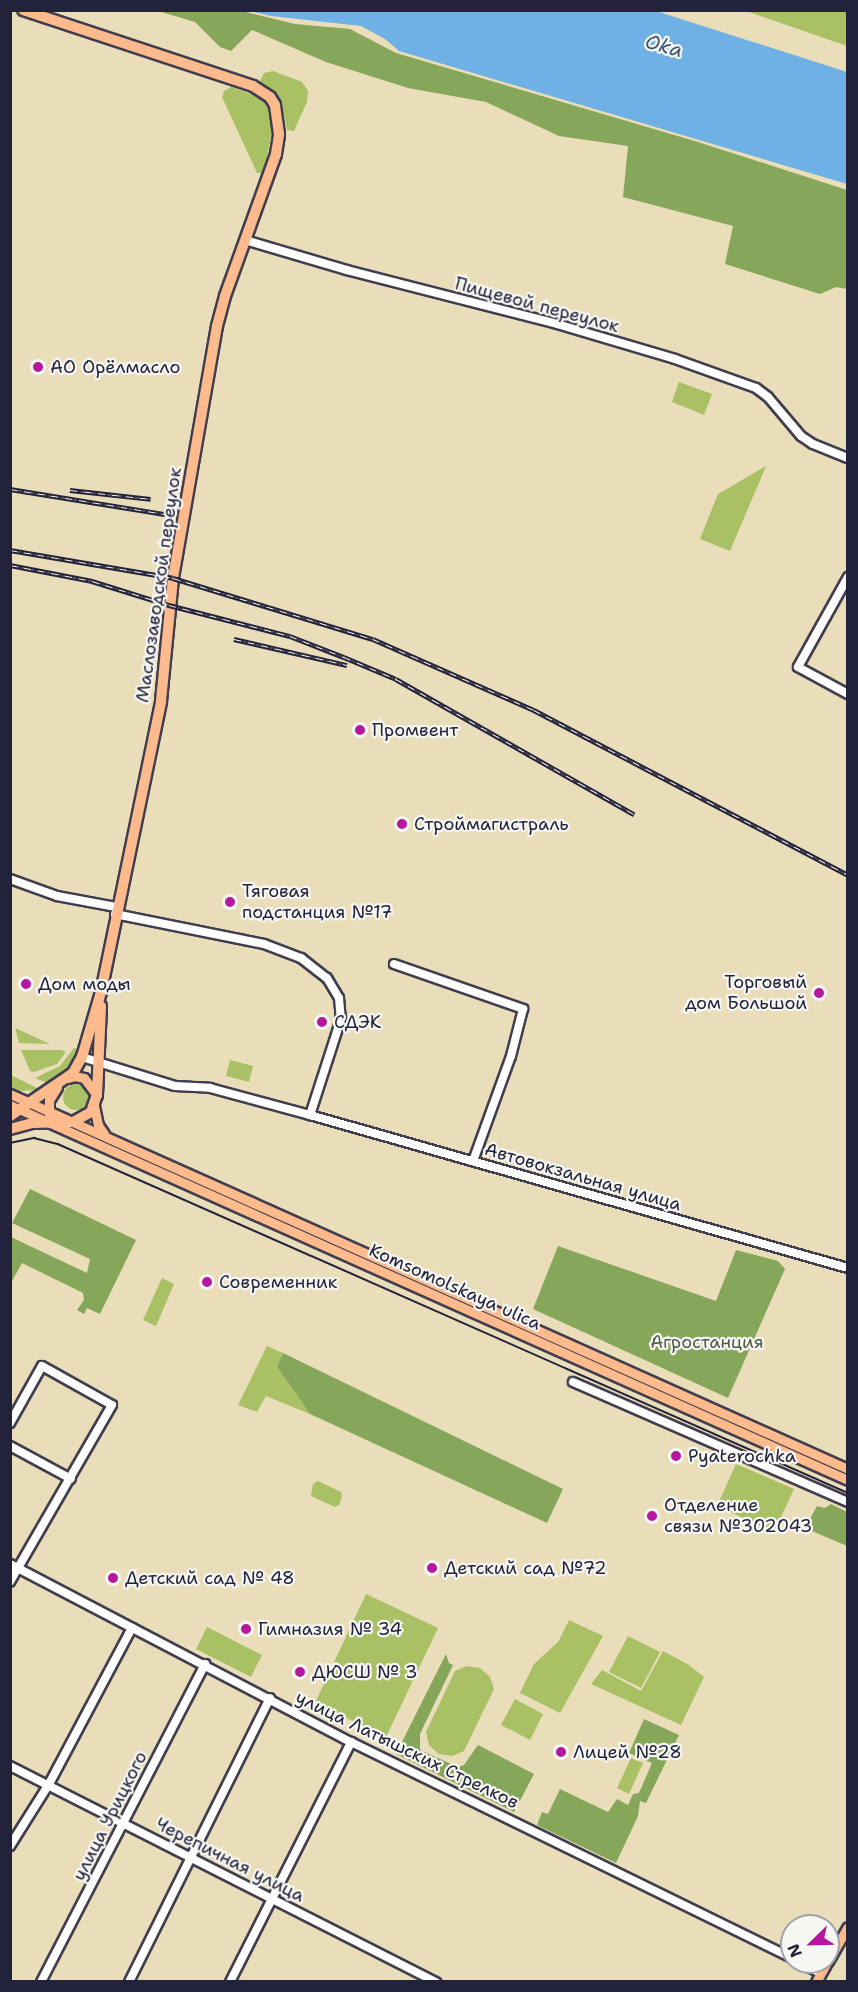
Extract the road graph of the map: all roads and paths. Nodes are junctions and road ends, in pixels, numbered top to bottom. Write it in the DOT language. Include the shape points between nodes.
graph roads {
  1 [pos="23,10"];
  2 [pos="245,240"];
  3 [pos="848,458"];
  4 [pos="848,577"];
  5 [pos="848,694"];
  6 [pos="10,879"];
  7 [pos="116,911"];
  8 [pos="394,964"];
  9 [pos="101,992"];
  10 [pos="82,1057"];
  11 [pos="99,1063"];
  12 [pos="68,1078"];
  13 [pos="57,1086"];
  14 [pos="10,1094"];
  15 [pos="96,1101"];
  16 [pos="18,1108"];
  17 [pos="48,1111"];
  18 [pos="310,1115"];
  19 [pos="50,1122"];
  20 [pos="73,1122"];
  21 [pos="10,1129"];
  22 [pos="108,1138"];
  23 [pos="473,1161"];
  24 [pos="848,1268"];
  25 [pos="573,1382"];
  26 [pos="10,1423"];
  27 [pos="10,1446"];
  28 [pos="848,1469"];
  29 [pos="70,1479"];
  30 [pos="848,1480"];
  31 [pos="848,1502"];
  32 [pos="14,1566"];
  33 [pos="10,1582"];
  34 [pos="132,1628"];
  35 [pos="205,1664"];
  36 [pos="270,1698"];
  37 [pos="351,1742"];
  38 [pos="10,1766"];
  39 [pos="49,1784"];
  40 [pos="124,1823"];
  41 [pos="10,1846"];
  42 [pos="190,1859"];
  43 [pos="271,1898"];
  44 [pos="848,1927"];
  45 [pos="840,1941"];
  46 [pos="780,1952"];
  47 [pos="41,1982"];
  48 [pos="129,1982"];
  49 [pos="230,1982"];
  50 [pos="436,1982"];
  1 -- 2 [label="highway, Маслозаводской переулок" via="262,91 275,105 279,118 276,154"];
  2 -- 3 [label="street, Пищевой переулок" via="557,324 696,367 762,392 801,436"];
  2 -- 7 [label="highway, Маслозаводской переулок" via="217,326 173,578 161,701"];
  4 -- 5 [label="street" via="798,667"];
  6 -- 7 [label="street"];
  7 -- 9 [label="highway, Маслозаводской переулок"];
  7 -- 18 [label="street" via="264,944 301,958 327,978 339,998 340,1019"];
  8 -- 23 [label="street" via="524,1010"];
  9 -- 10 [label="highway, Маслозаводской переулок"];
  9 -- 11 [label="highway, Маслозаводской переулок"];
  10 -- 11 [label="street, Автовокзальная улица"];
  10 -- 12 [label="highway, Маслозаводской переулок"];
  11 -- 15 [label="highway, Маслозаводской переулок"];
  11 -- 18 [label="street, Автовокзальная улица" via="175,1086 210,1088"];
  12 -- 13 [label="highway"];
  12 -- 15 [label="main road" via="84,1078"];
  13 -- 16 [label="highway"];
  13 -- 17 [label="main road"];
  14 -- 16 [label="main road, Komsomolskaya ulica"];
  15 -- 20 [label="highway" via="87,1116"];
  15 -- 22 [label="main road" via="98,1125"];
  16 -- 17 [label="main road, Komsomolskaya ulica"];
  16 -- 19 [label="main road, Komsomolskaya ulica"];
  17 -- 19 [label="main road"];
  17 -- 20 [label="main road, Komsomolskaya ulica"];
  18 -- 23 [label="street, Автовокзальная улица"];
  19 -- 20 [label="highway, Komsomolskaya ulica"];
  19 -- 21 [label="highway"];
  19 -- 30 [label="main road, Komsomolskaya ulica"];
  20 -- 22 [label="main road, Komsomolskaya ulica"];
  22 -- 28 [label="main road, Komsomolskaya ulica"];
  23 -- 24 [label="street, Автовокзальная улица"];
  25 -- 31 [label="street"];
  26 -- 29 [label="street" via="42,1366 112,1405"];
  27 -- 29 [label="street"];
  29 -- 32 [label="street"];
  32 -- 33 [label="street"];
  32 -- 34 [label="street, улица Латышских Стрелков"];
  34 -- 35 [label="street, улица Латышских Стрелков"];
  34 -- 39 [label="street"];
  35 -- 36 [label="street, улица Латышских Стрелков"];
  35 -- 40 [label="street, улица Урицкого"];
  36 -- 37 [label="street, улица Латышских Стрелков"];
  36 -- 42 [label="street"];
  37 -- 43 [label="street"];
  37 -- 46 [label="street, улица Латышских Стрелков"];
  38 -- 39 [label="street, Черепичная улица"];
  39 -- 40 [label="street, Черепичная улица"];
  39 -- 41 [label="street"];
  40 -- 42 [label="street, Черепичная улица"];
  40 -- 47 [label="street, улица Урицкого"];
  42 -- 43 [label="street, Черепичная улица"];
  42 -- 48 [label="street"];
  43 -- 49 [label="street"];
  43 -- 50 [label="street, Черепичная улица"];
  44 -- 45 [label="main road"];
}
